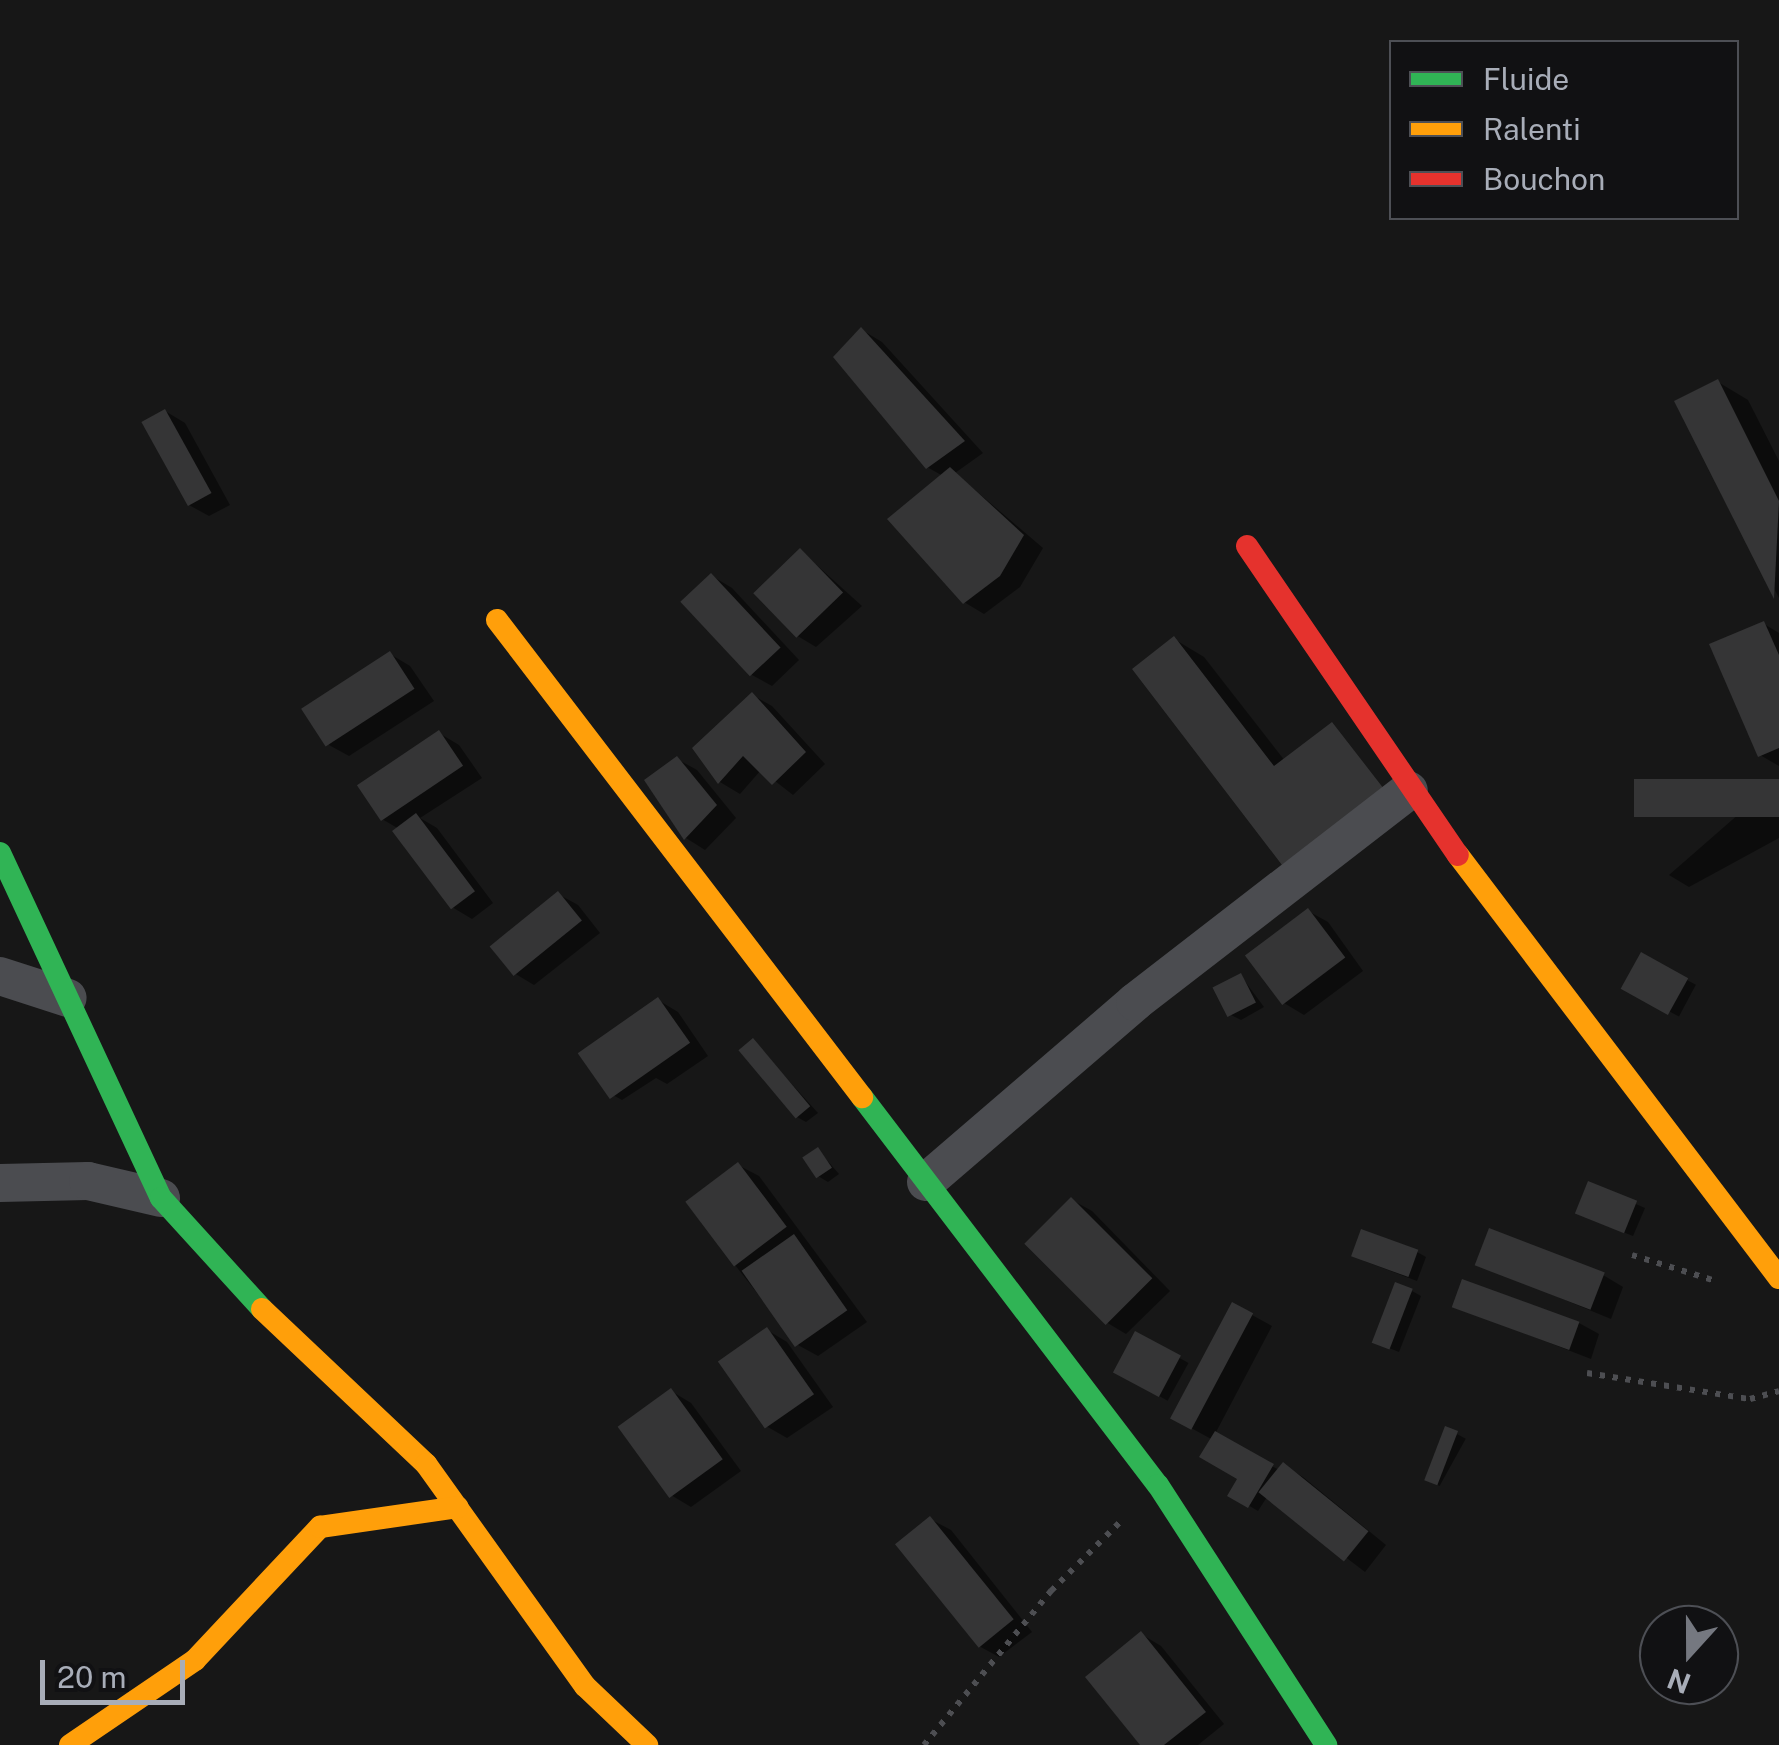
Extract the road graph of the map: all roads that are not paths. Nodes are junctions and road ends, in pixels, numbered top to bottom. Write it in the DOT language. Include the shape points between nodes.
graph roads {
  1 [pos="1246,546"];
  2 [pos="496,620"];
  3 [pos="1409,790"];
  4 [pos="0,854"];
  5 [pos="0,976"];
  6 [pos="68,998"];
  7 [pos="926,1182"];
  8 [pos="0,1183"];
  9 [pos="161,1198"];
  10 [pos="1779,1278"];
  11 [pos="458,1507"];
  12 [pos="70,1745"];
  13 [pos="648,1745"];
  14 [pos="1326,1745"];
  1 -- 3 [label="street"];
  2 -- 7 [label="street"];
  3 -- 7 [label="street" via="1135,1002"];
  3 -- 10 [label="street"];
  4 -- 6 [label="street"];
  5 -- 6 [label="street"];
  6 -- 9 [label="street"];
  7 -- 14 [label="street" via="1158,1485"];
  8 -- 9 [label="street" via="88,1180"];
  9 -- 11 [label="street" via="294,1344 426,1464"];
  11 -- 12 [label="street" via="320,1527 195,1660"];
  11 -- 13 [label="street" via="586,1686"];
}
